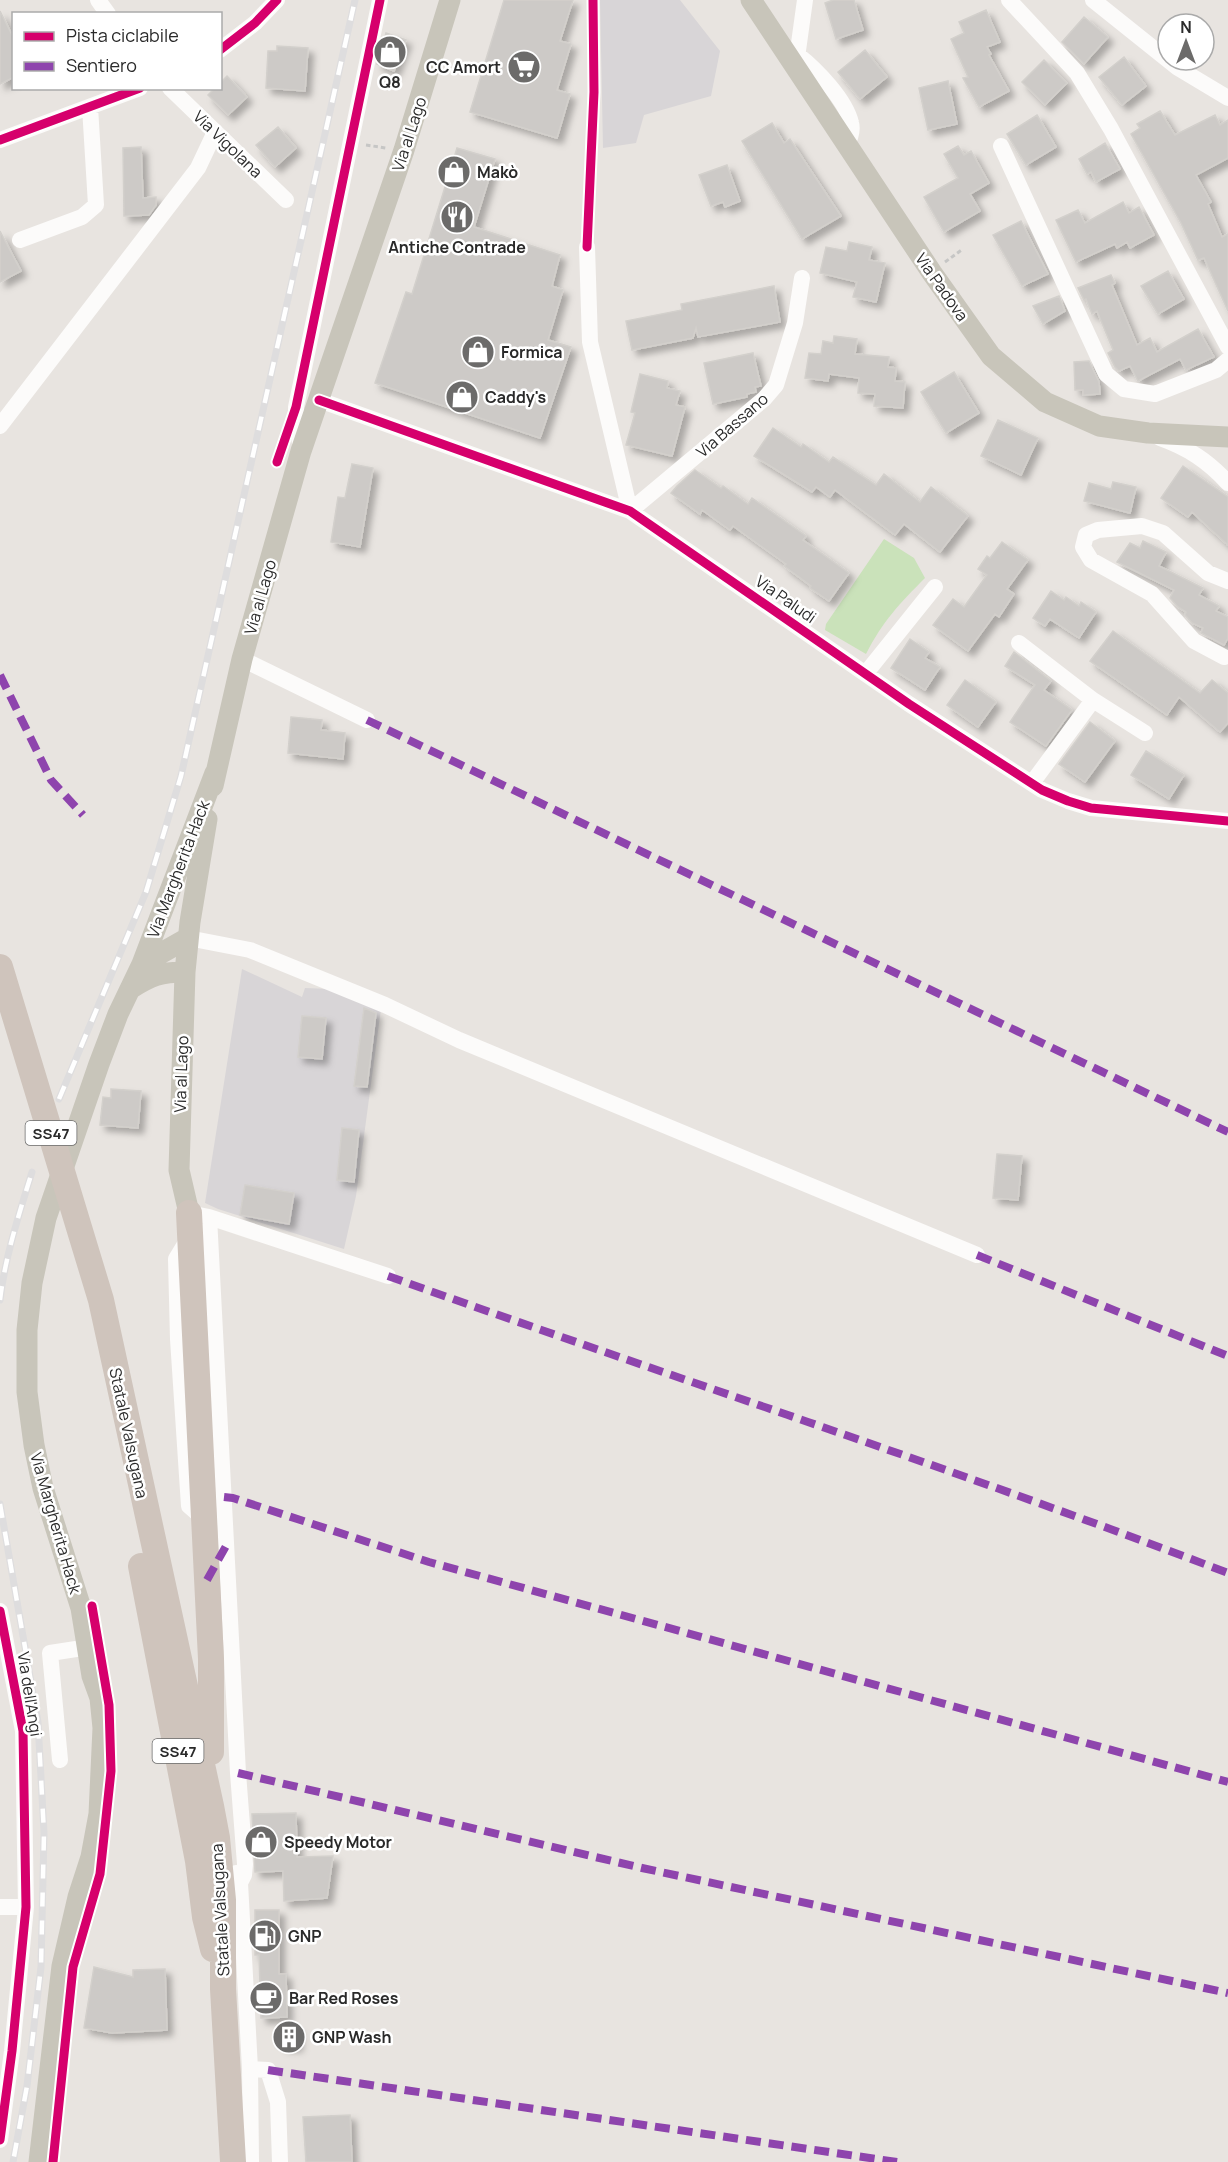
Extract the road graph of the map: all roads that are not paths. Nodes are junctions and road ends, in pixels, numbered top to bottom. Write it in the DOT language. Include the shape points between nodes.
graph roads {
  1 [pos="277,0"];
  2 [pos="380,0"];
  3 [pos="450,0"];
  4 [pos="751,0"];
  5 [pos="805,0"];
  6 [pos="1009,0"];
  7 [pos="1093,0"];
  8 [pos="222,48"];
  9 [pos="797,62"];
  10 [pos="135,90"];
  11 [pos="172,90"];
  12 [pos="1228,98"];
  13 [pos="90,107"];
  14 [pos="215,132"];
  15 [pos="0,140"];
  16 [pos="1001,146"];
  17 [pos="286,200"];
  18 [pos="21,240"];
  19 [pos="587,248"];
  20 [pos="802,278"];
  21 [pos="1228,347"];
  22 [pos="1228,360"];
  23 [pos="319,400"];
  24 [pos="0,426"];
  25 [pos="1148,433"];
  26 [pos="1228,437"];
  27 [pos="302,451"];
  28 [pos="1228,483"];
  29 [pos="630,511"];
  30 [pos="1228,581"];
  31 [pos="935,587"];
  32 [pos="1019,644"];
  33 [pos="1224,657"];
  34 [pos="242,659"];
  35 [pos="866,673"];
  36 [pos="1093,700"];
  37 [pos="367,720"];
  38 [pos="1145,733"];
  39 [pos="215,773"];
  40 [pos="1032,783"];
  41 [pos="1228,821"];
  42 [pos="188,938"];
  43 [pos="142,964"];
  44 [pos="0,967"];
  45 [pos="185,972"];
  46 [pos="130,989"];
  47 [pos="0,1017"];
  48 [pos="196,1222"];
  49 [pos="977,1255"];
  50 [pos="388,1276"];
  51 [pos="93,1302"];
  52 [pos="0,1611"];
  53 [pos="89,1647"];
  54 [pos="60,1760"];
  55 [pos="211,1806"];
  56 [pos="217,1838"];
  57 [pos="240,1883"];
  58 [pos="26,1906"];
  59 [pos="0,1907"];
  60 [pos="223,1989"];
  61 [pos="250,2069"];
  62 [pos="0,2140"];
  63 [pos="39,2162"];
  64 [pos="233,2162"];
  65 [pos="251,2162"];
  66 [pos="280,2162"];
  1 -- 8 [label="street"];
  2 -- 27 [label="street" via="296,407"];
  3 -- 23 [label="main road, Via al Lago"];
  4 -- 9 [label="main road, Via Padova"];
  5 -- 9 [label="street"];
  6 -- 21 [label="street" via="1077,73"];
  7 -- 12 [label="street" via="1178,68"];
  9 -- 25 [label="main road, Via Padova" via="846,146 991,356 1045,402 1099,426"];
  10 -- 13 [label="street"];
  11 -- 14 [label="street, Via Vigolana"];
  13 -- 15 [label="street"];
  13 -- 18 [label="street" via="96,206 82,217"];
  14 -- 17 [label="street, Via Vigolana"];
  14 -- 24 [label="street" via="198,168"];
  16 -- 22 [label="street" via="1106,374 1124,389 1155,394 1216,370"];
  19 -- 29 [label="street" via="590,342"];
  20 -- 29 [label="street, Via Bassano" via="795,323 776,385 765,399"];
  23 -- 27 [label="main road, Via al Lago"];
  23 -- 29 [label="street, Via Paludi"];
  25 -- 26 [label="main road, Via Padova"];
  25 -- 28 [label="street" via="1186,448 1213,466"];
  27 -- 34 [label="main road, Via al Lago"];
  29 -- 35 [label="street, Via Paludi"];
  30 -- 33 [label="street" via="1208,573 1163,533 1142,526 1098,530 1086,535 1083,547 1091,560 1152,594 1194,641"];
  31 -- 35 [label="street"];
  32 -- 36 [label="street"];
  34 -- 37 [label="street"];
  34 -- 39 [label="main road, Via al Lago"];
  35 -- 40 [label="street, Via Paludi"];
  36 -- 38 [label="street"];
  36 -- 40 [label="street"];
  39 -- 42 [label="main road, Via al Lago"];
  39 -- 43 [label="main road, Via Margherita Hack"];
  40 -- 41 [label="street, Via Paludi" via="1091,808"];
  42 -- 43 [label="main road, Via Margherita Hack"];
  42 -- 45 [label="main road, Via al Lago"];
  42 -- 49 [label="street" via="250,950"];
  43 -- 46 [label="main road, Via Margherita Hack"];
  44 -- 51 [label="highway, Statale Valsugana / SS47"];
  45 -- 46 [label="main road" via="164,972"];
  45 -- 48 [label="main road, Via al Lago" via="178,1170"];
  46 -- 53 [label="main road, Via Margherita Hack" via="99,1064 46,1218 27,1330 27,1392 34,1445"];
  47 -- 51 [label="highway, Statale Valsugana / SS47"];
  48 -- 50 [label="street"];
  48 -- 55 [label="highway" via="211,1659"];
  48 -- 57 [label="street" via="238,1773 244,1864"];
  51 -- 55 [label="highway, Statale Valsugana / SS47"];
  51 -- 60 [label="highway, Statale Valsugana / SS47" via="205,1917"];
  52 -- 58 [label="street, Via dell'Angi" via="23,1731"];
  53 -- 54 [label="street" via="50,1653"];
  53 -- 63 [label="main road, Via Margherita Hack" via="92,1676 101,1704 99,1814 62,1966"];
  55 -- 56 [label="highway, Statale Valsugana / SS47"];
  56 -- 57 [label="street"];
  56 -- 60 [label="highway, Statale Valsugana / SS47" via="223,1900"];
  57 -- 61 [label="street"];
  58 -- 59 [label="street"];
  58 -- 62 [label="street, Via dell'Angi"];
  60 -- 64 [label="highway, SS47"];
  61 -- 65 [label="street"];
  61 -- 66 [label="street" via="268,2070 278,2102"];
}
